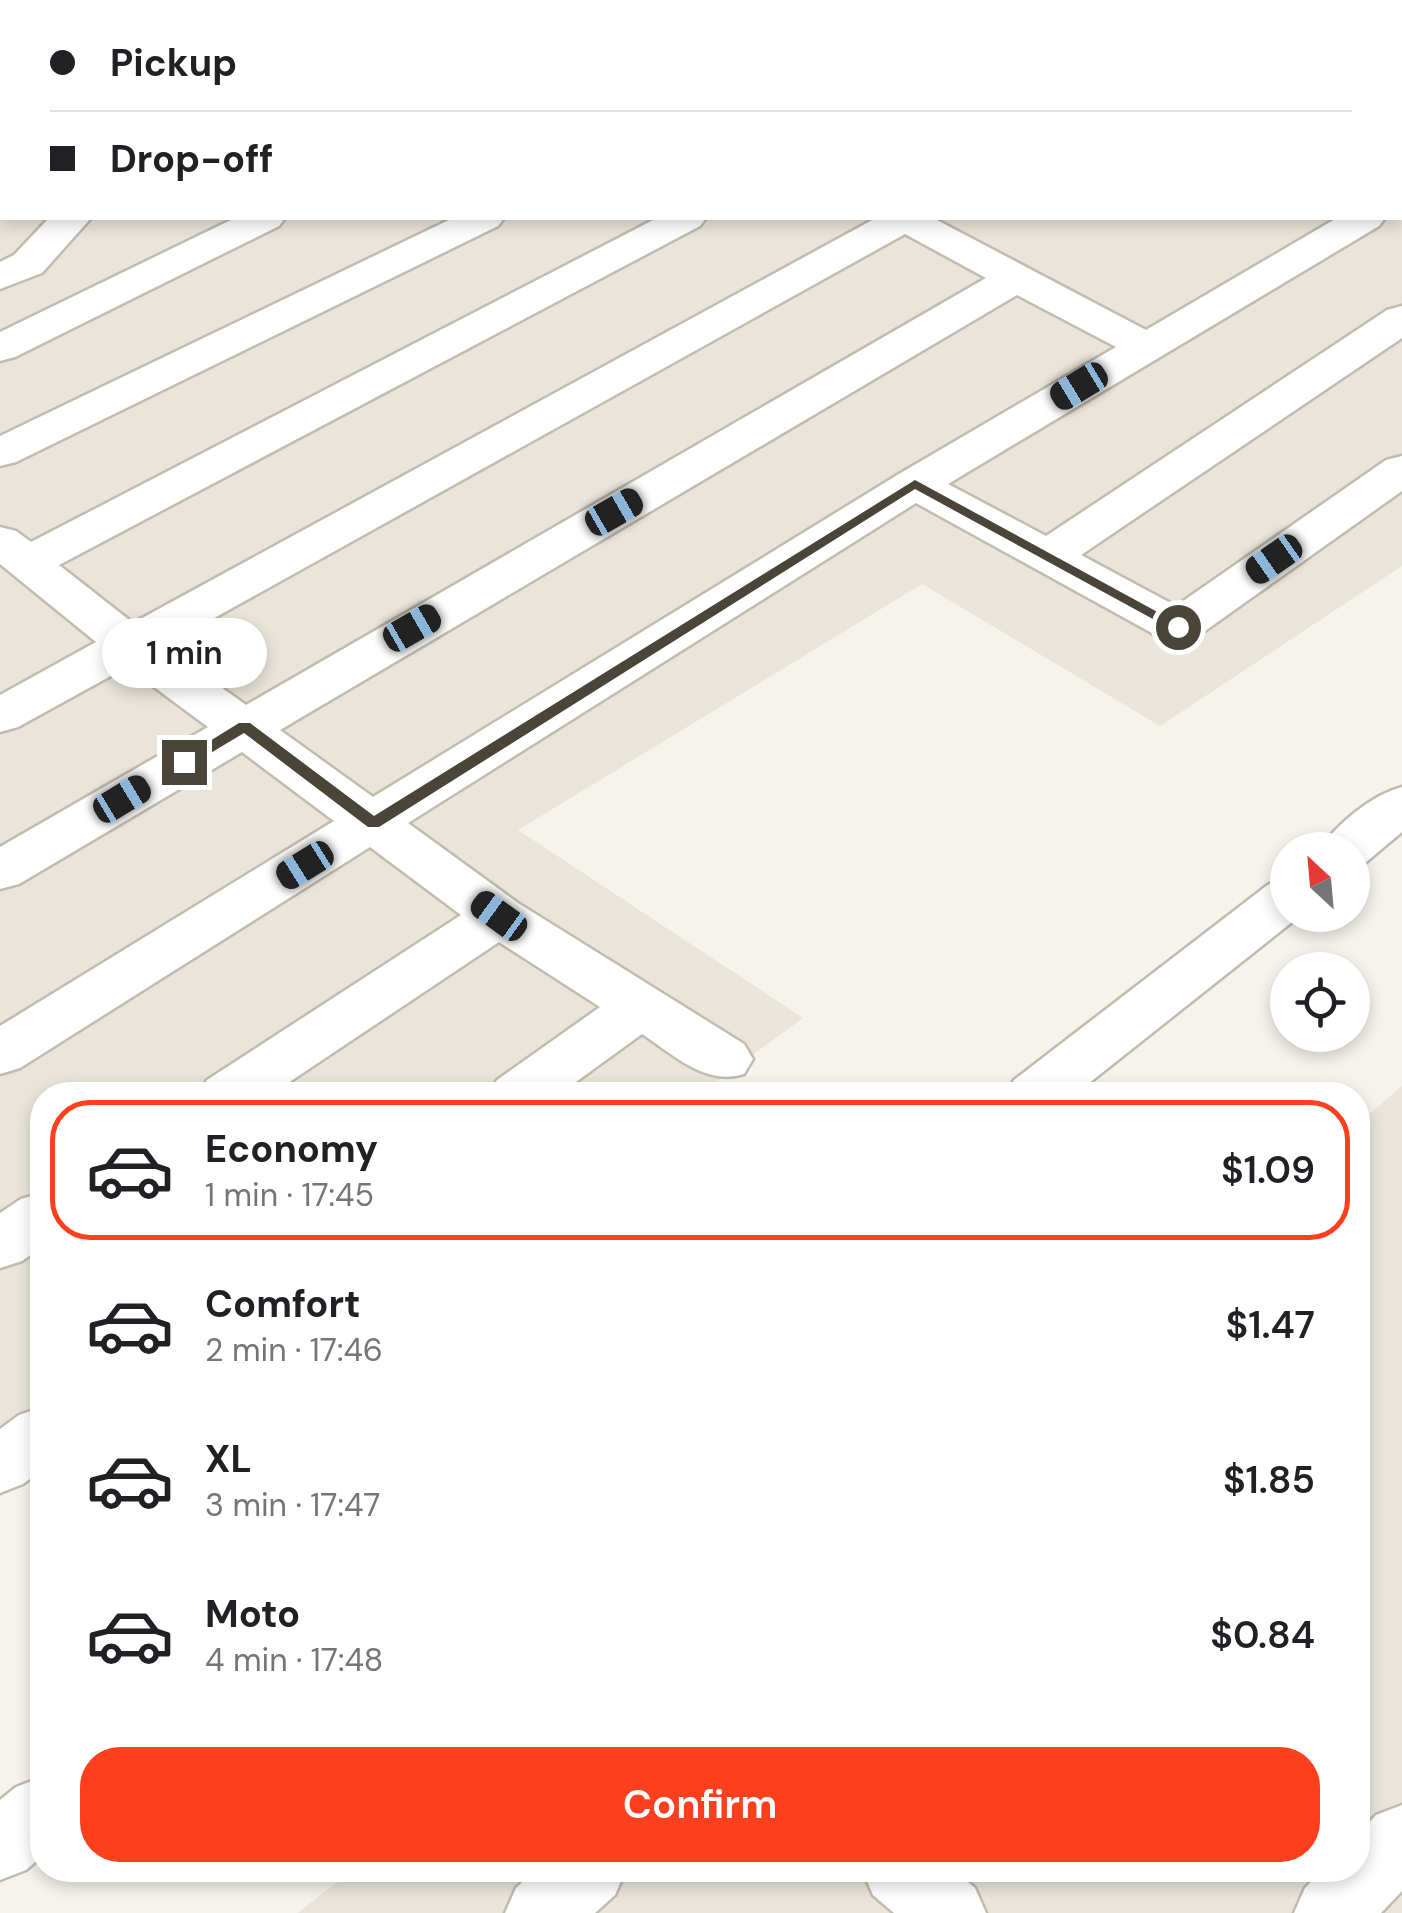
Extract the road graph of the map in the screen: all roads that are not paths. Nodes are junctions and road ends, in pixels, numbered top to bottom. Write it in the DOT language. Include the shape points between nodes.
graph roads {
  1 [pos="69,220"];
  2 [pos="262,220"];
  3 [pos="480,220"];
  4 [pos="682,220"];
  5 [pos="901,220"];
  6 [pos="909,220"];
  7 [pos="1361,220"];
  8 [pos="0,277"];
  9 [pos="1016,278"];
  10 [pos="1402,319"];
  11 [pos="1145,346"];
  12 [pos="0,348"];
  13 [pos="0,453"];
  14 [pos="1402,470"];
  15 [pos="915,484"];
  16 [pos="13,552"];
  17 [pos="1050,555"];
  18 [pos="130,645"];
  19 [pos="0,716"];
  20 [pos="245,726"];
  21 [pos="1402,804"];
  22 [pos="373,823"];
  23 [pos="1368,832"];
  24 [pos="0,872"];
  25 [pos="1270,911"];
  26 [pos="499,916"];
  27 [pos="639,1008"];
  28 [pos="0,1053"];
  29 [pos="724,1059"];
  30 [pos="246,1082"];
  31 [pos="535,1082"];
  32 [pos="1051,1082"];
  33 [pos="30,1224"];
  34 [pos="0,1244"];
  35 [pos="30,1443"];
  36 [pos="0,1465"];
  37 [pos="30,1821"];
  38 [pos="1402,1840"];
  39 [pos="0,1846"];
  40 [pos="1370,1873"];
  41 [pos="576,1882"];
  42 [pos="1362,1882"];
  43 [pos="542,1913"];
  44 [pos="1332,1913"];
  1 -- 8 [label="street" via="28,264"];
  2 -- 12 [label="street"];
  3 -- 13 [label="street"];
  4 -- 16 [label="street"];
  5 -- 18 [label="street"];
  6 -- 9 [label="street"];
  7 -- 11 [label="street"];
  9 -- 11 [label="street"];
  9 -- 20 [label="street"];
  10 -- 17 [label="street"];
  11 -- 15 [label="street"];
  14 -- 17 [label="street" via="1178,627"];
  15 -- 17 [label="street"];
  15 -- 22 [label="street"];
  16 -- 18 [label="street"];
  18 -- 19 [label="street"];
  18 -- 20 [label="street"];
  20 -- 22 [label="street"];
  20 -- 24 [label="street"];
  21 -- 23 [label="street"];
  22 -- 26 [label="street"];
  22 -- 28 [label="street"];
  25 -- 32 [label="street"];
  26 -- 27 [label="street"];
  26 -- 30 [label="street"];
  27 -- 29 [label="street"];
  27 -- 31 [label="street"];
  33 -- 34 [label="street"];
  35 -- 36 [label="street"];
  37 -- 39 [label="street"];
  38 -- 40 [label="street"];
  41 -- 43 [label="street"];
  42 -- 44 [label="street"];
}
